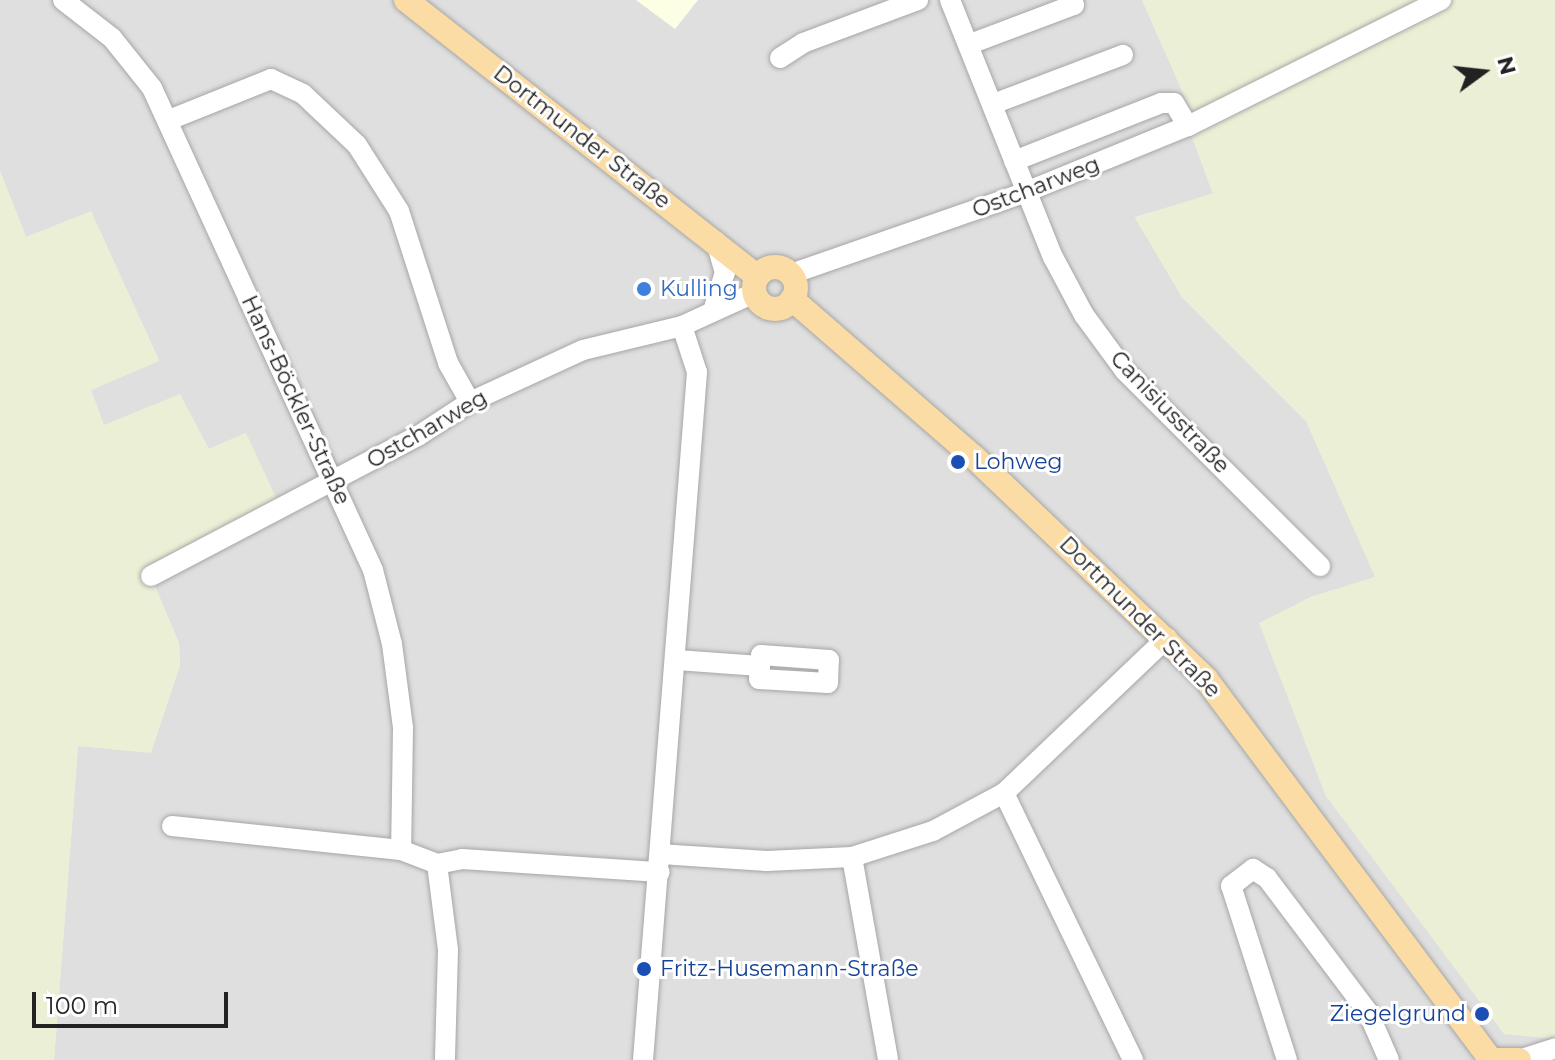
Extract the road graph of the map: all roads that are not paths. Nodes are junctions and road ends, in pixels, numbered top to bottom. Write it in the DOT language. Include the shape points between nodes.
graph roads {
  1 [pos="63,0"];
  2 [pos="406,0"];
  3 [pos="918,0"];
  4 [pos="950,0"];
  5 [pos="1072,0"];
  6 [pos="1441,0"];
  7 [pos="970,44"];
  8 [pos="1123,55"];
  9 [pos="780,58"];
  10 [pos="993,104"];
  11 [pos="169,120"];
  12 [pos="1188,126"];
  13 [pos="1014,161"];
  14 [pos="1026,192"];
  15 [pos="716,241"];
  16 [pos="791,274"];
  17 [pos="756,285"];
  18 [pos="792,299"];
  19 [pos="714,308"];
  20 [pos="682,326"];
  21 [pos="470,402"];
  22 [pos="335,481"];
  23 [pos="1320,566"];
  24 [pos="151,576"];
  25 [pos="1167,638"];
  26 [pos="677,660"];
  27 [pos="760,666"];
  28 [pos="1004,793"];
  29 [pos="172,826"];
  30 [pos="401,850"];
  31 [pos="852,857"];
  32 [pos="660,863"];
  33 [pos="437,864"];
  34 [pos="1555,1048"];
  35 [pos="1555,1056"];
  36 [pos="445,1060"];
  37 [pos="643,1060"];
  38 [pos="888,1060"];
  39 [pos="1133,1060"];
  40 [pos="1287,1060"];
  41 [pos="1389,1060"];
  42 [pos="1493,1060"];
  43 [pos="1519,1060"];
  44 [pos="1549,1060"];
  1 -- 11 [label="street, Hans-Böckler-Straße" via="131,58"];
  2 -- 15 [label="main road, Dortmunder Straße"];
  3 -- 9 [label="street" via="803,43"];
  4 -- 7 [label="street, Canisiusstraße"];
  5 -- 7 [label="street" via="1074,5"];
  6 -- 12 [label="street, Ostcharweg"];
  7 -- 10 [label="street, Canisiusstraße"];
  8 -- 10 [label="street"];
  10 -- 13 [label="street, Canisiusstraße"];
  11 -- 21 [label="street" via="271,79 303,94 357,145 399,211 448,363"];
  11 -- 22 [label="street, Hans-Böckler-Straße"];
  12 -- 13 [label="street, Ostcharweg" via="1174,103 1161,103"];
  12 -- 14 [label="street, Ostcharweg"];
  13 -- 14 [label="street, Canisiusstraße"];
  14 -- 16 [label="street, Ostcharweg"];
  14 -- 23 [label="street, Canisiusstraße" via="1084,315 1125,371"];
  15 -- 17 [label="main road, Dortmunder Straße"];
  15 -- 19 [label="street" via="725,273"];
  16 -- 17 [label="main road" via="773,267"];
  16 -- 18 [label="main road"];
  17 -- 18 [label="main road, Dortmunder Straße" via="771,309"];
  17 -- 19 [label="street, Ostcharweg"];
  18 -- 25 [label="main road, Dortmunder Straße" via="975,458"];
  19 -- 20 [label="street, Ostcharweg"];
  20 -- 21 [label="street, Ostcharweg" via="583,350"];
  20 -- 26 [label="street" via="697,372"];
  21 -- 22 [label="street, Ostcharweg"];
  22 -- 24 [label="street, Ostcharweg"];
  22 -- 30 [label="street, Hans-Böckler-Straße" via="373,570 392,644 403,728"];
  25 -- 28 [label="street"];
  25 -- 42 [label="main road, Dortmunder Straße" via="1251,734"];
  26 -- 27 [label="street"];
  26 -- 32 [label="street"];
  28 -- 31 [label="street" via="933,831"];
  28 -- 39 [label="street"];
  29 -- 30 [label="street"];
  30 -- 33 [label="street"];
  31 -- 32 [label="street"];
  31 -- 38 [label="street"];
  32 -- 33 [label="street" via="462,859"];
  32 -- 37 [label="street"];
  33 -- 36 [label="street" via="448,950"];
  34 -- 43 [label="street, Dortmunder Straße"];
  35 -- 44 [label="street"];
  40 -- 41 [label="street" via="1231,886 1253,869 1267,878 1368,1012"];
  42 -- 43 [label="main road, Dortmunder Straße"];
}
